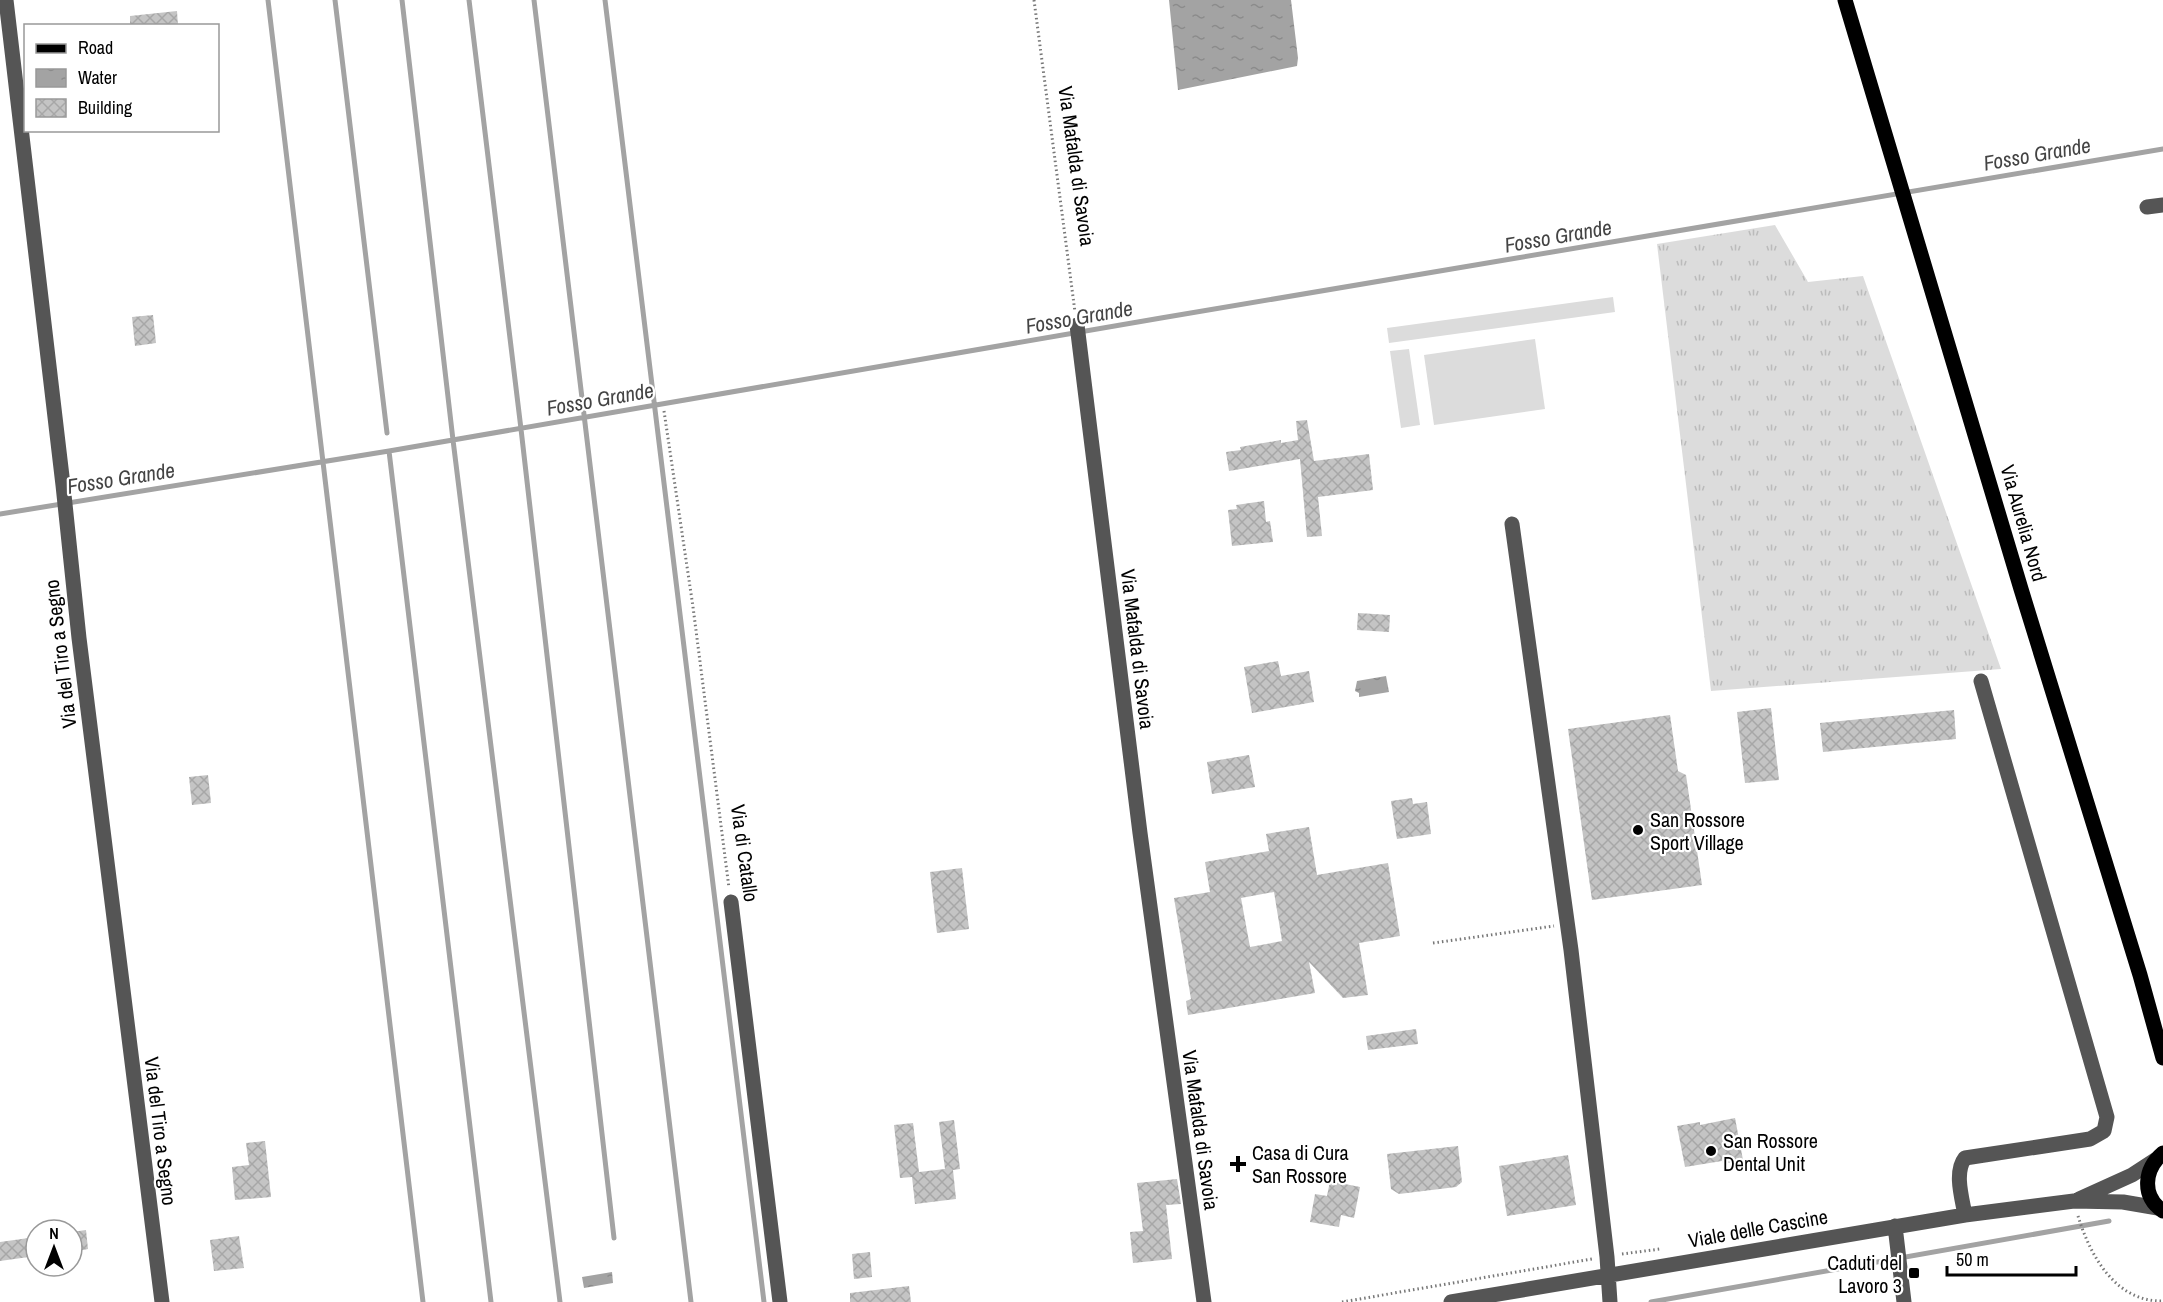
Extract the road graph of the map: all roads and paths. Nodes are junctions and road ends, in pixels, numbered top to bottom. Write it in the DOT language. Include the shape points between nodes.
graph roads {
  1 [pos="6,0"];
  2 [pos="1034,0"];
  3 [pos="1845,0"];
  4 [pos="2163,205"];
  5 [pos="2147,207"];
  6 [pos="1078,333"];
  7 [pos="664,411"];
  8 [pos="1512,524"];
  9 [pos="1981,681"];
  10 [pos="731,902"];
  11 [pos="1568,924"];
  12 [pos="1432,942"];
  13 [pos="2163,1058"];
  14 [pos="2161,1155"];
  15 [pos="2074,1201"];
  16 [pos="2160,1210"];
  17 [pos="1965,1215"];
  18 [pos="2080,1221"];
  19 [pos="1895,1226"];
  20 [pos="1608,1275"];
  21 [pos="1610,1299"];
  22 [pos="2163,1301"];
  23 [pos="162,1302"];
  24 [pos="780,1302"];
  25 [pos="1204,1302"];
  26 [pos="1451,1302"];
  27 [pos="1904,1302"];
  1 -- 23 [label="street, Via del Tiro a Segno" via="82,661"];
  2 -- 6 [label="path, Via Mafalda di Savoia"];
  3 -- 13 [label="main road, Via Aurelia Nord"];
  4 -- 5 [label="street"];
  6 -- 25 [label="street, Via Mafalda di Savoia" via="1138,822"];
  7 -- 10 [label="path, Via di Catallo"];
  8 -- 11 [label="street"];
  9 -- 17 [label="street" via="2107,1117 2104,1131 2090,1138 1965,1158 1959,1173"];
  10 -- 24 [label="street, Via di Catallo"];
  11 -- 12 [label="path"];
  11 -- 20 [label="street"];
  14 -- 15 [label="street, Viale delle Cascine" via="2133,1175"];
  14 -- 16 [label="main road" via="2147,1179 2148,1190"];
  15 -- 16 [label="street, Viale delle Cascine" via="2122,1202"];
  15 -- 17 [label="street, Viale delle Cascine"];
  17 -- 19 [label="street, Viale delle Cascine"];
  18 -- 22 [label="path" via="2101,1268 2129,1297"];
  19 -- 20 [label="street, Viale delle Cascine"];
  19 -- 27 [label="street"];
  20 -- 21 [label="street"];
  20 -- 26 [label="street, Viale delle Cascine"];
}
